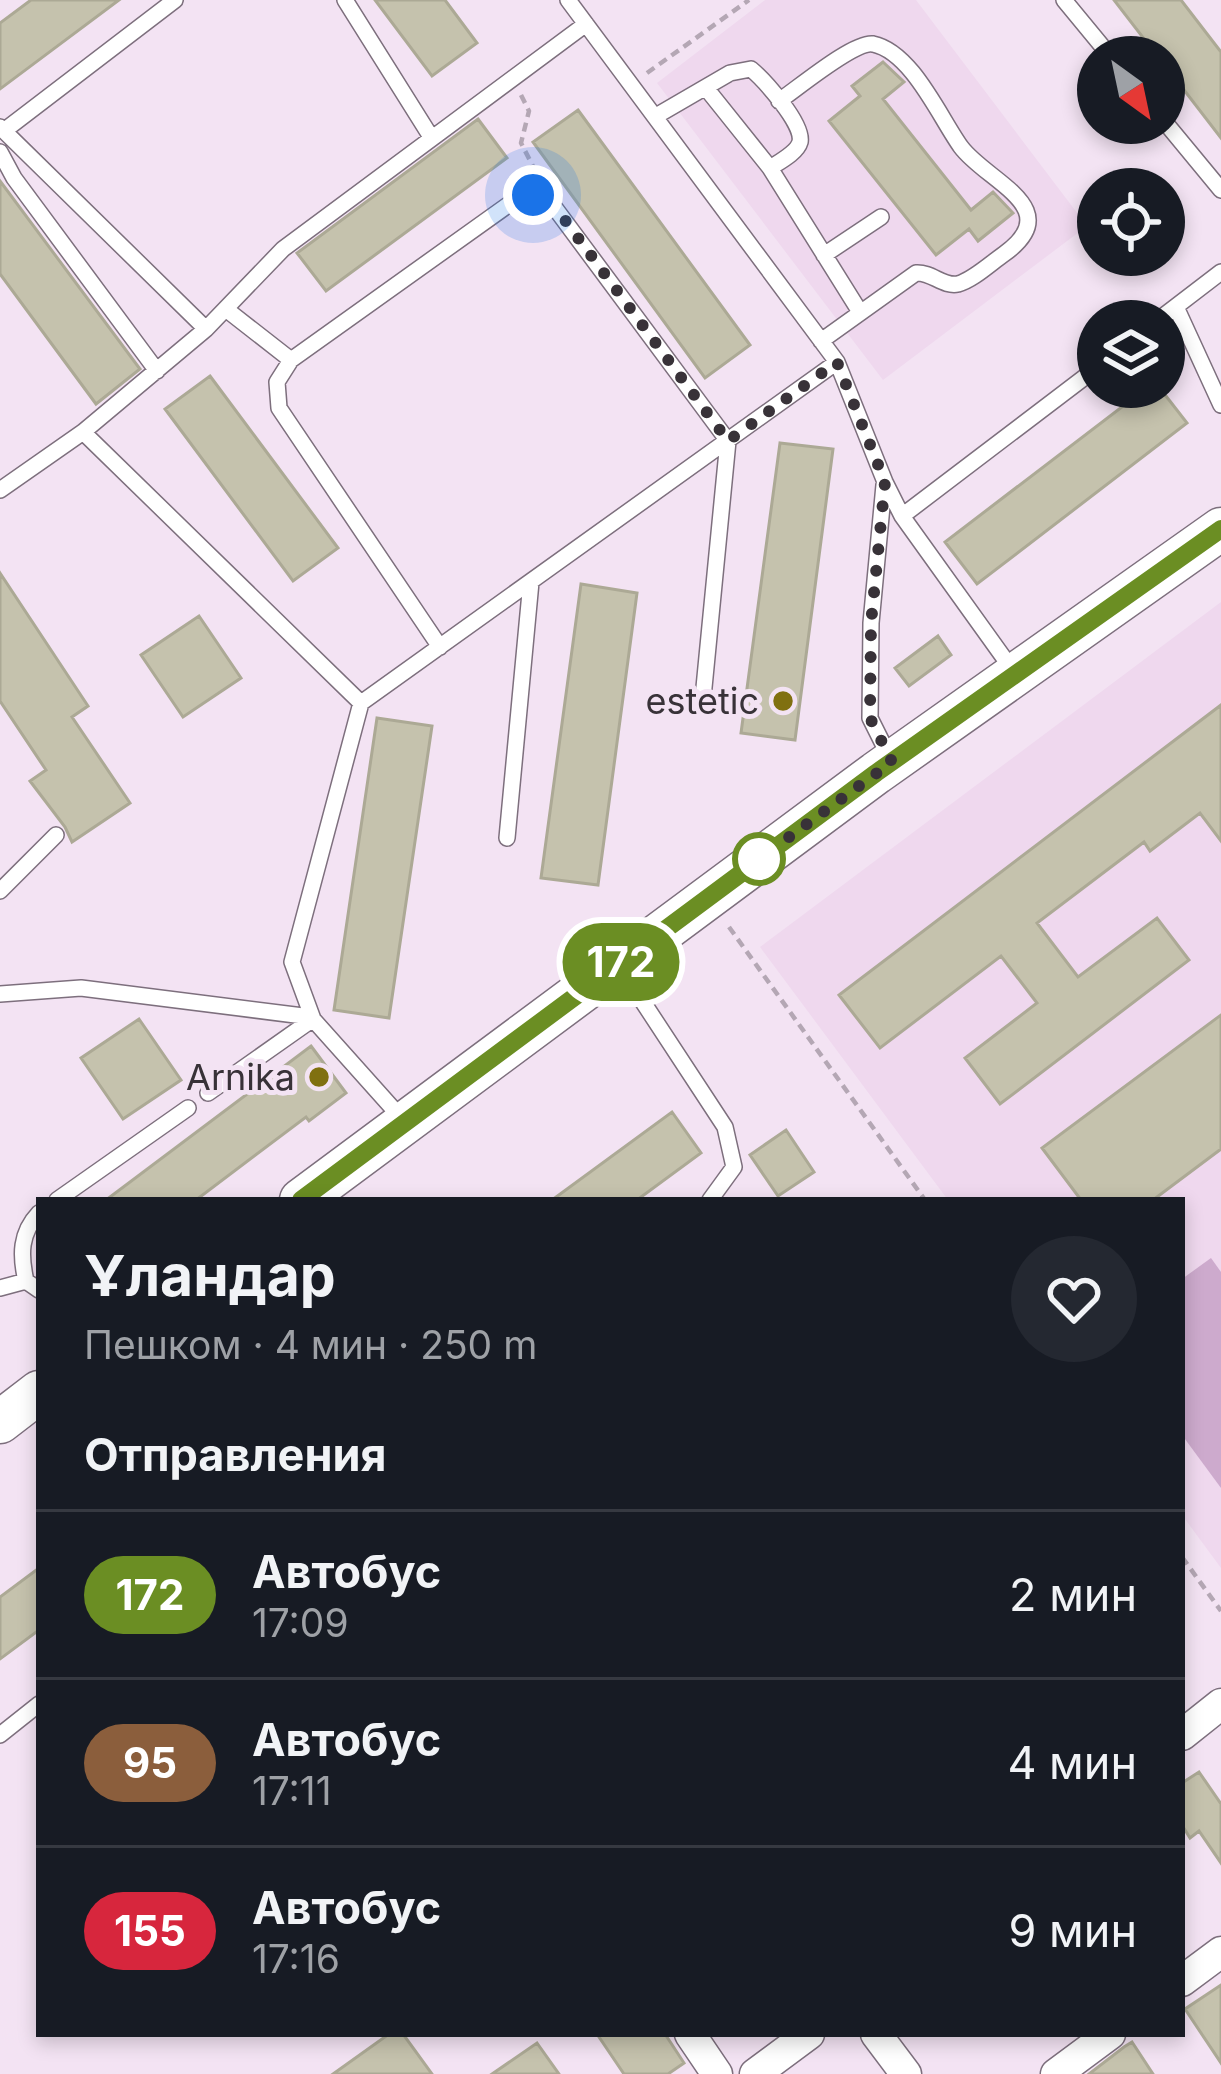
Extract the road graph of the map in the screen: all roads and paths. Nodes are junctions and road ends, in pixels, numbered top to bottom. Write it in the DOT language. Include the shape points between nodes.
graph roads {
  1 [pos="175,0"];
  2 [pos="345,0"];
  3 [pos="568,0"];
  4 [pos="749,0"];
  5 [pos="1064,0"];
  6 [pos="586,24"];
  7 [pos="1094,36"];
  8 [pos="510,79"];
  9 [pos="632,84"];
  10 [pos="706,88"];
  11 [pos="779,100"];
  12 [pos="656,116"];
  13 [pos="3,129"];
  14 [pos="431,136"];
  15 [pos="1182,144"];
  16 [pos="0,152"];
  17 [pos="770,169"];
  18 [pos="1221,190"];
  19 [pos="553,204"];
  20 [pos="881,218"];
  21 [pos="824,255"];
  22 [pos="1221,272"];
  23 [pos="1185,300"];
  24 [pos="227,310"];
  25 [pos="860,313"];
  26 [pos="1185,327"];
  27 [pos="206,329"];
  28 [pos="821,341"];
  29 [pos="291,360"];
  30 [pos="837,362"];
  31 [pos="157,371"];
  32 [pos="1077,383"];
  33 [pos="1221,405"];
  34 [pos="83,432"];
  35 [pos="728,441"];
  36 [pos="885,482"];
  37 [pos="0,490"];
  38 [pos="902,516"];
  39 [pos="1221,529"];
  40 [pos="531,582"];
  41 [pos="440,647"];
  42 [pos="1016,674"];
  43 [pos="362,703"];
  44 [pos="702,709"];
  45 [pos="892,762"];
  46 [pos="56,835"];
  47 [pos="507,838"];
  48 [pos="0,891"];
  49 [pos="707,897"];
  50 [pos="619,964"];
  51 [pos="0,994"];
  52 [pos="313,1018"];
  53 [pos="208,1094"];
  54 [pos="188,1108"];
  55 [pos="406,1123"];
  56 [pos="61,1197"];
  57 [pos="305,1197"];
  58 [pos="712,1197"];
  59 [pos="924,1197"];
  60 [pos="36,1218"];
  61 [pos="15,1284"];
  62 [pos="36,1394"];
  63 [pos="0,1422"];
  64 [pos="1185,1561"];
  65 [pos="1221,1611"];
  66 [pos="1221,1704"];
  67 [pos="36,1707"];
  68 [pos="1185,1733"];
  69 [pos="0,1735"];
  70 [pos="1221,1952"];
  71 [pos="1185,1979"];
  72 [pos="692,2037"];
  73 [pos="804,2037"];
  74 [pos="878,2037"];
  75 [pos="1106,2037"];
  76 [pos="716,2074"];
  77 [pos="755,2074"];
  78 [pos="906,2074"];
  79 [pos="1056,2074"];
  1 -- 13 [label="lane"];
  2 -- 14 [label="lane"];
  3 -- 6 [label="lane"];
  4 -- 9 [label="path"];
  5 -- 7 [label="lane"];
  6 -- 8 [label="lane"];
  6 -- 9 [label="lane"];
  8 -- 14 [label="lane"];
  8 -- 19 [label="path" via="528,104 524,153"];
  9 -- 12 [label="lane"];
  10 -- 11 [label="lane" via="751,69"];
  10 -- 12 [label="lane"];
  10 -- 17 [label="lane"];
  11 -- 17 [label="lane" via="800,144"];
  11 -- 25 [label="lane" via="872,44 900,60 972,161 1023,202 1027,231 1013,248 960,284 916,273"];
  12 -- 28 [label="lane"];
  13 -- 27 [label="lane"];
  14 -- 24 [label="lane" via="283,249"];
  15 -- 18 [label="lane"];
  16 -- 31 [label="lane"];
  17 -- 21 [label="lane"];
  19 -- 29 [label="lane" via="533,195 515,200"];
  19 -- 35 [label="lane"];
  20 -- 21 [label="lane"];
  21 -- 25 [label="lane"];
  22 -- 23 [label="lane"];
  24 -- 27 [label="lane"];
  24 -- 29 [label="lane"];
  25 -- 28 [label="lane"];
  26 -- 33 [label="lane"];
  27 -- 31 [label="lane"];
  28 -- 30 [label="lane"];
  29 -- 41 [label="lane" via="277,382 280,408"];
  30 -- 35 [label="lane"];
  30 -- 36 [label="lane"];
  31 -- 34 [label="lane"];
  32 -- 38 [label="lane"];
  34 -- 37 [label="lane"];
  34 -- 43 [label="lane"];
  35 -- 40 [label="lane"];
  35 -- 44 [label="lane"];
  36 -- 38 [label="lane"];
  36 -- 45 [label="lane" via="870,718"];
  38 -- 42 [label="lane"];
  39 -- 42 [label="main road"];
  40 -- 41 [label="lane"];
  40 -- 47 [label="lane"];
  41 -- 43 [label="lane"];
  42 -- 45 [label="main road"];
  43 -- 52 [label="lane" via="292,962"];
  45 -- 49 [label="main road"];
  46 -- 48 [label="lane"];
  49 -- 50 [label="main road"];
  49 -- 59 [label="path"];
  50 -- 55 [label="main road"];
  50 -- 58 [label="lane" via="725,1127 734,1167"];
  51 -- 52 [label="lane" via="81,988"];
  52 -- 53 [label="lane"];
  52 -- 55 [label="lane"];
  54 -- 56 [label="lane"];
  55 -- 57 [label="main road"];
  60 -- 61 [label="lane"];
  62 -- 63 [label="main road"];
  64 -- 65 [label="path"];
  66 -- 68 [label="street"];
  67 -- 69 [label="lane"];
  70 -- 71 [label="street"];
  72 -- 76 [label="street"];
  73 -- 77 [label="street"];
  74 -- 78 [label="street"];
  75 -- 79 [label="street"];
}
